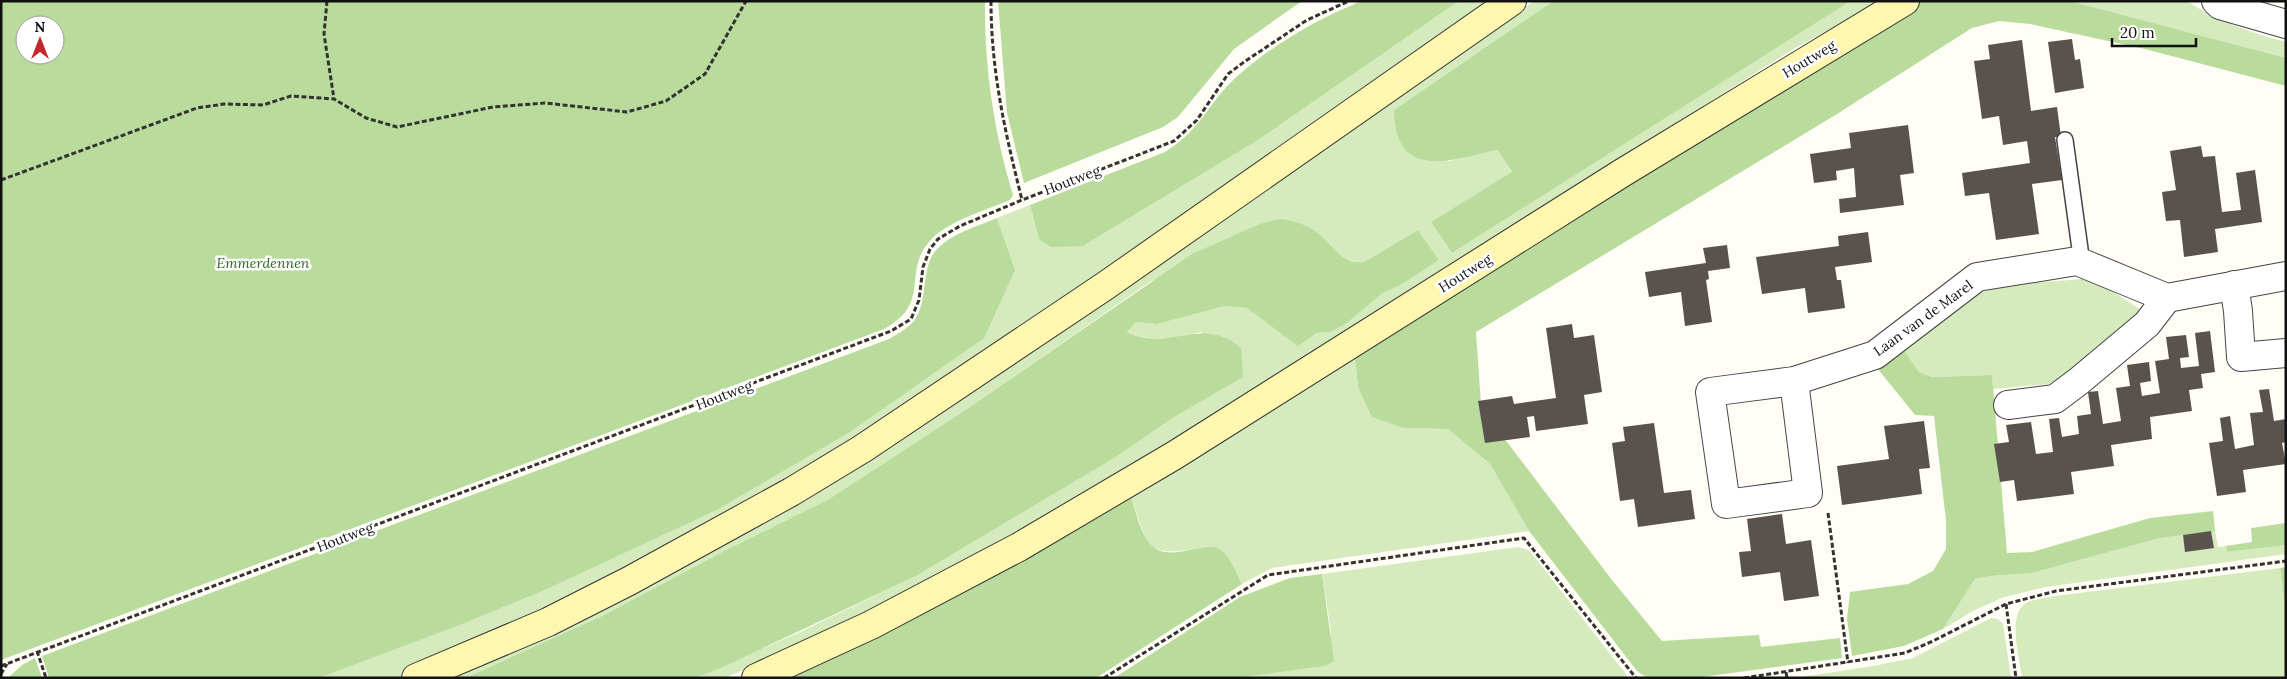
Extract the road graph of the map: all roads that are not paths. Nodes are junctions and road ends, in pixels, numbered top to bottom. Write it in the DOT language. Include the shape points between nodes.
graph roads {
  1 [pos="1512,1"];
  2 [pos="1905,1"];
  3 [pos="2216,1"];
  4 [pos="2286,24"];
  5 [pos="2065,140"];
  6 [pos="2077,261"];
  7 [pos="2286,276"];
  8 [pos="2234,285"];
  9 [pos="2167,298"];
  10 [pos="2286,353"];
  11 [pos="1794,381"];
  12 [pos="2008,405"];
  13 [pos="416,678"];
  14 [pos="756,678"];
  1 -- 13 [label="street" via="1105,286 862,449 791,492 621,585 548,622"];
  2 -- 14 [label="street, Houtweg" via="1679,138 1175,455 1019,547 871,625"];
  3 -- 4 [label="street" via="2220,5"];
  5 -- 6 [label="lane" via="2080,249"];
  6 -- 9 [label="street"];
  6 -- 11 [label="street, Laan van de Marel" via="1978,277 1875,355"];
  7 -- 8 [label="street"];
  8 -- 9 [label="street"];
  8 -- 10 [label="street" via="2241,357"];
  9 -- 12 [label="street" via="2147,324 2055,398"];
  11 -- 11 [label="street, Laan van de Marel" via="1808,493 1726,504 1710,392"];
}
